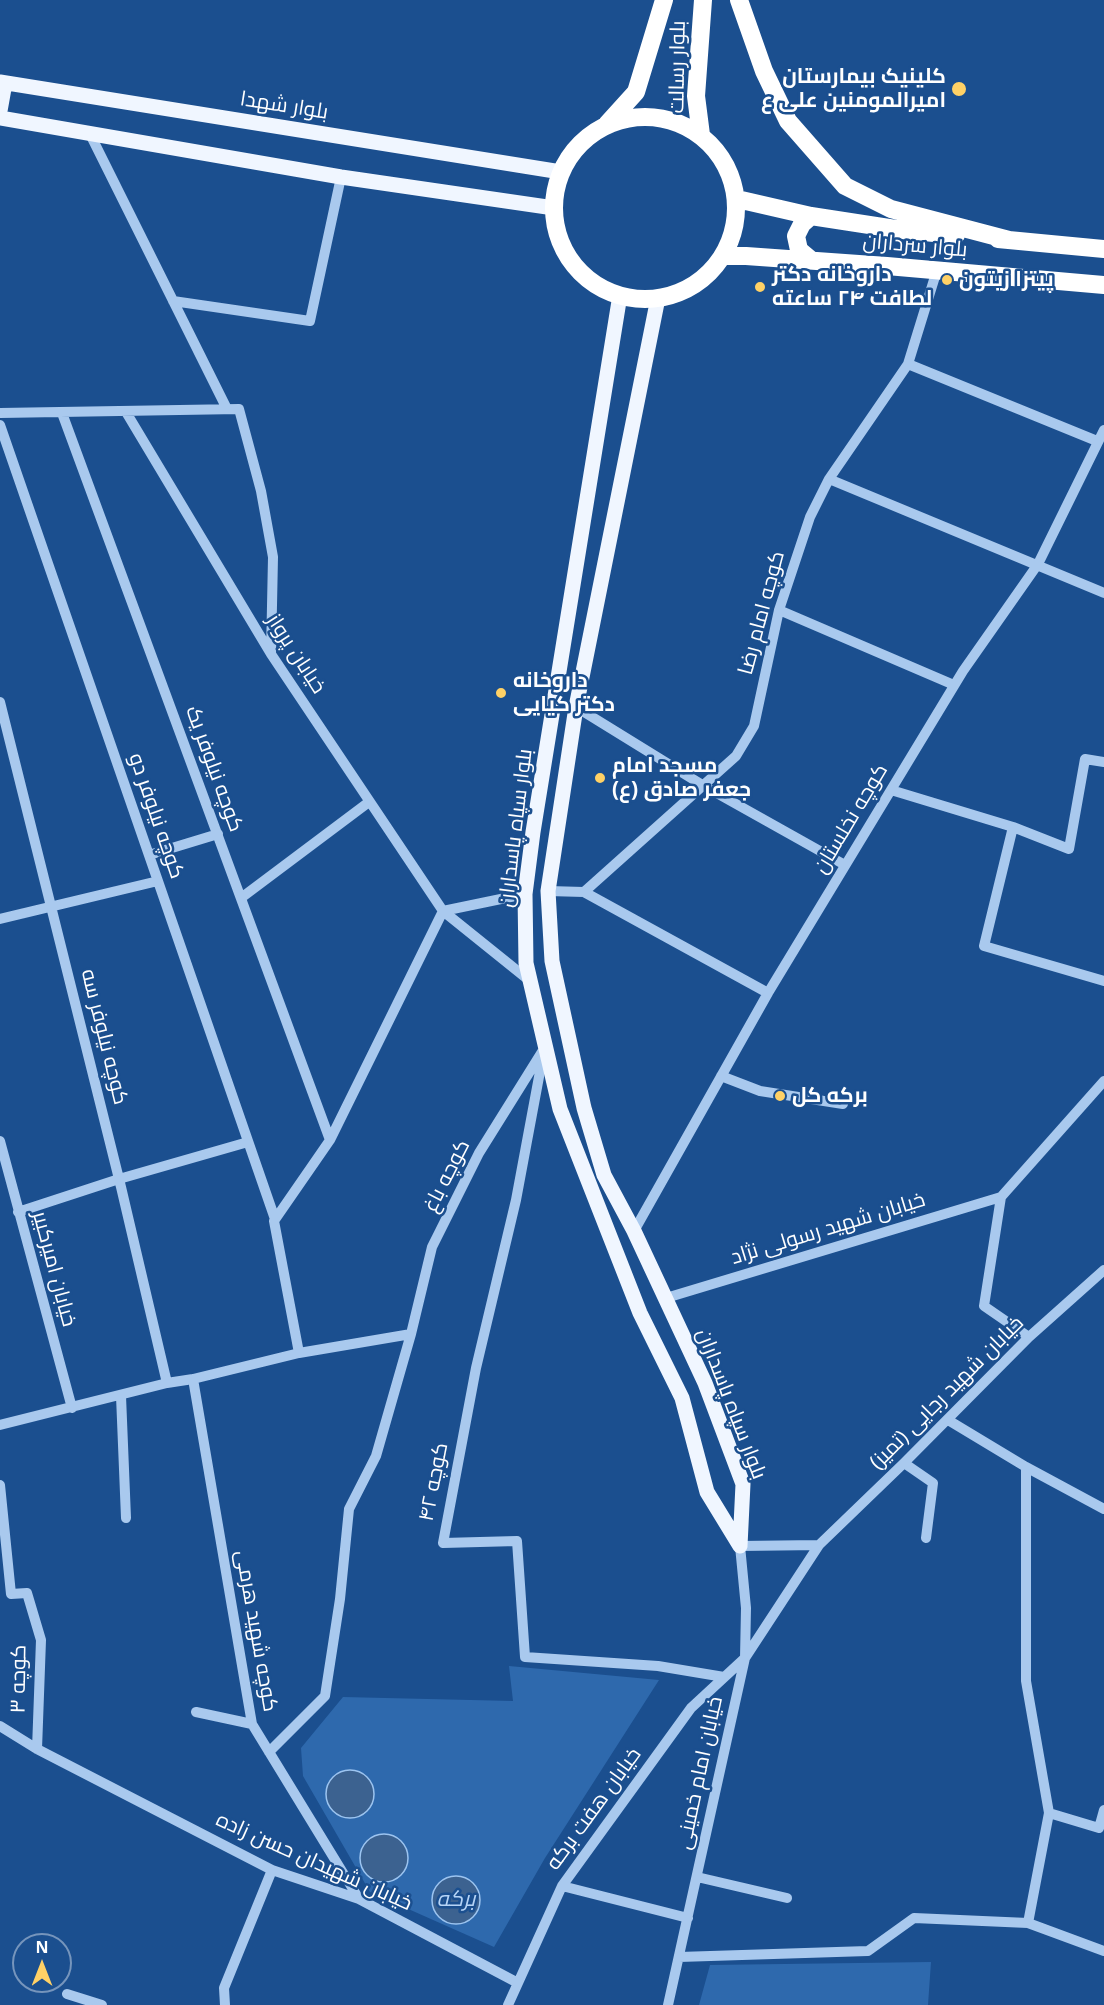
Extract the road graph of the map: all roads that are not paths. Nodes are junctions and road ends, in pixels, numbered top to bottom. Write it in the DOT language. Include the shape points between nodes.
graph roads {
  1 [pos="664,0"];
  2 [pos="703,0"];
  3 [pos="739,0"];
  4 [pos="2,83"];
  5 [pos="0,111"];
  6 [pos="0,118"];
  7 [pos="606,126"];
  8 [pos="89,132"];
  9 [pos="701,135"];
  10 [pos="561,172"];
  11 [pos="341,177"];
  12 [pos="737,199"];
  13 [pos="554,207"];
  14 [pos="811,216"];
  15 [pos="1009,240"];
  16 [pos="1104,249"];
  17 [pos="723,256"];
  18 [pos="811,261"];
  19 [pos="937,270"];
  20 [pos="1104,285"];
  21 [pos="620,295"];
  22 [pos="658,298"];
  23 [pos="173,301"];
  24 [pos="908,364"];
  25 [pos="227,409"];
  26 [pos="62,412"];
  27 [pos="126,412"];
  28 [pos="0,413"];
  29 [pos="0,425"];
  30 [pos="1104,430"];
  31 [pos="1097,441"];
  32 [pos="829,479"];
  33 [pos="1038,564"];
  34 [pos="1104,593"];
  35 [pos="779,610"];
  36 [pos="271,654"];
  37 [pos="954,685"];
  38 [pos="0,702"];
  39 [pos="576,707"];
  40 [pos="1104,762"];
  41 [pos="704,786"];
  42 [pos="891,790"];
  43 [pos="369,802"];
  44 [pos="1013,827"];
  45 [pos="218,834"];
  46 [pos="149,855"];
  47 [pos="845,865"];
  48 [pos="158,881"];
  49 [pos="549,891"];
  50 [pos="584,892"];
  51 [pos="525,894"];
  52 [pos="241,898"];
  53 [pos="51,906"];
  54 [pos="442,911"];
  55 [pos="0,919"];
  56 [pos="530,981"];
  57 [pos="1104,981"];
  58 [pos="768,993"];
  59 [pos="545,1047"];
  60 [pos="721,1076"];
  61 [pos="1104,1081"];
  62 [pos="843,1104"];
  63 [pos="330,1140"];
  64 [pos="0,1141"];
  65 [pos="248,1142"];
  66 [pos="119,1179"];
  67 [pos="1001,1197"];
  68 [pos="18,1212"];
  69 [pos="275,1219"];
  70 [pos="634,1231"];
  71 [pos="1102,1276"];
  72 [pos="666,1298"];
  73 [pos="411,1334"];
  74 [pos="1029,1338"];
  75 [pos="298,1353"];
  76 [pos="193,1379"];
  77 [pos="167,1383"];
  78 [pos="121,1396"];
  79 [pos="72,1408"];
  80 [pos="948,1420"];
  81 [pos="0,1425"];
  82 [pos="904,1463"];
  83 [pos="1026,1467"];
  84 [pos="0,1485"];
  85 [pos="1104,1509"];
  86 [pos="126,1518"];
  87 [pos="926,1538"];
  88 [pos="819,1545"];
  89 [pos="740,1546"];
  90 [pos="745,1658"];
  91 [pos="724,1677"];
  92 [pos="196,1712"];
  93 [pos="252,1724"];
  94 [pos="0,1726"];
  95 [pos="37,1749"];
  96 [pos="269,1752"];
  97 [pos="1104,1810"];
  98 [pos="1049,1813"];
  99 [pos="272,1870"];
  100 [pos="697,1877"];
  101 [pos="562,1886"];
  102 [pos="787,1898"];
  103 [pos="359,1899"];
  104 [pos="688,1918"];
  105 [pos="1028,1923"];
  106 [pos="1104,1952"];
  107 [pos="679,1957"];
  108 [pos="518,1983"];
  109 [pos="67,1994"];
  110 [pos="102,2005"];
  111 [pos="225,2005"];
  112 [pos="508,2005"];
  113 [pos="668,2005"];
  1 -- 7 [label="highway" via="636,92"];
  2 -- 9 [label="highway, بلوار رسالت" via="696,96"];
  3 -- 15 [label="highway" via="788,121 845,186 891,209"];
  4 -- 5 [label="main road"];
  4 -- 10 [label="main road, بلوار شهدا"];
  6 -- 8 [label="main road"];
  7 -- 9 [label="highway" via="629,118 654,117 679,123"];
  7 -- 10 [label="highway" via="587,137"];
  8 -- 11 [label="main road"];
  8 -- 23 [label="street"];
  9 -- 12 [label="highway" via="719,153 731,175"];
  10 -- 13 [label="highway"];
  11 -- 13 [label="main road"];
  11 -- 23 [label="street" via="310,321"];
  12 -- 14 [label="highway, بلوار سرداران"];
  12 -- 17 [label="highway" via="732,238"];
  13 -- 21 [label="highway" via="556,227 572,262 586,277"];
  14 -- 15 [label="highway, بلوار سرداران"];
  14 -- 18 [label="highway" via="796,236 799,250"];
  15 -- 16 [label="highway, بلوار سرداران"];
  17 -- 18 [label="highway, بلوار سرداران"];
  17 -- 22 [label="highway" via="695,284"];
  18 -- 19 [label="highway, بلوار سرداران"];
  19 -- 20 [label="highway, بلوار سرداران"];
  19 -- 24 [label="street, کوچه امام رضا"];
  21 -- 22 [label="highway"];
  21 -- 51 [label="main road, بلوار سپاه پاسداران"];
  22 -- 39 [label="main road, بلوار سپاه پاسداران"];
  23 -- 25 [label="street"];
  24 -- 31 [label="street"];
  24 -- 32 [label="street, کوچه امام رضا"];
  25 -- 27 [label="street"];
  25 -- 36 [label="street" via="239,409 271,546"];
  26 -- 27 [label="street"];
  26 -- 28 [label="street"];
  26 -- 45 [label="street, کوچه نیلوفر یک"];
  27 -- 36 [label="street, خیابان پرواز"];
  29 -- 46 [label="street, کوچه نیلوفر دو"];
  30 -- 31 [label="street, کوچه نخلستان"];
  31 -- 33 [label="street, کوچه نخلستان"];
  32 -- 33 [label="street"];
  32 -- 35 [label="street, کوچه امام رضا" via="810,517"];
  33 -- 34 [label="street"];
  33 -- 37 [label="street, کوچه نخلستان"];
  35 -- 37 [label="street"];
  35 -- 41 [label="street, کوچه امام رضا" via="754,726 736,756"];
  36 -- 43 [label="street, خیابان پرواز"];
  37 -- 42 [label="street, کوچه نخلستان"];
  38 -- 53 [label="street, کوچه نیلوفر سه"];
  39 -- 41 [label="street"];
  39 -- 49 [label="main road, بلوار سپاه پاسداران"];
  40 -- 44 [label="street" via="1085,759 1069,849"];
  41 -- 47 [label="street"];
  41 -- 50 [label="street, کوچه امام رضا"];
  42 -- 44 [label="street"];
  42 -- 47 [label="street, کوچه نخلستان"];
  43 -- 52 [label="street"];
  43 -- 54 [label="street, خیابان پرواز"];
  44 -- 57 [label="street" via="984,946"];
  45 -- 46 [label="street"];
  45 -- 52 [label="street, کوچه نیلوفر یک"];
  46 -- 48 [label="street, کوچه نیلوفر دو"];
  47 -- 58 [label="street, کوچه نخلستان"];
  48 -- 53 [label="street"];
  48 -- 65 [label="street, کوچه نیلوفر دو"];
  49 -- 50 [label="street"];
  49 -- 70 [label="main road, بلوار سپاه پاسداران" via="552,961 584,1108 604,1175"];
  50 -- 58 [label="street"];
  51 -- 54 [label="street"];
  51 -- 56 [label="main road, بلوار سپاه پاسداران"];
  52 -- 63 [label="street, کوچه نیلوفر یک"];
  53 -- 55 [label="street"];
  53 -- 66 [label="street, کوچه نیلوفر سه"];
  54 -- 56 [label="street, خیابان پرواز"];
  54 -- 63 [label="street"];
  56 -- 59 [label="main road, بلوار سپاه پاسداران"];
  58 -- 60 [label="street, کوچه نخلستان"];
  59 -- 73 [label="street, کوچه باغ" via="479,1153 432,1248"];
  59 -- 89 [label="main road, بلوار سپاه پاسداران" via="560,1109 599,1211 640,1313 682,1398 707,1492"];
  59 -- 91 [label="street, کوچه ۴۲" via="443,1542 517,1541 525,1657 658,1666"];
  60 -- 62 [label="street" via="760,1091"];
  60 -- 70 [label="street, کوچه نخلستان"];
  61 -- 67 [label="street"];
  63 -- 69 [label="street"];
  64 -- 68 [label="street, خیابان امیرکبیر"];
  65 -- 66 [label="street"];
  65 -- 69 [label="street, کوچه نیلوفر دو"];
  66 -- 68 [label="street"];
  66 -- 77 [label="street, کوچه نیلوفر سه"];
  67 -- 72 [label="street, خیابان شهید رسولی نژاد"];
  67 -- 74 [label="street" via="984,1306"];
  68 -- 79 [label="street, خیابان امیرکبیر"];
  69 -- 75 [label="street, کوچه نیلوفر دو"];
  70 -- 72 [label="main road, بلوار سپاه پاسداران"];
  71 -- 74 [label="street, خیابان شهید رجایی (تمیز)"];
  72 -- 89 [label="main road, بلوار سپاه پاسداران" via="705,1383 743,1484"];
  73 -- 75 [label="street"];
  73 -- 96 [label="street, کوچه باغ" via="376,1456 349,1509 325,1696"];
  74 -- 80 [label="street, خیابان شهید رجایی (تمیز)"];
  75 -- 76 [label="street"];
  76 -- 77 [label="street"];
  76 -- 93 [label="street, کوچه شهید هرمی"];
  77 -- 78 [label="street"];
  78 -- 79 [label="street"];
  78 -- 86 [label="street"];
  79 -- 81 [label="street"];
  80 -- 82 [label="street, خیابان شهید رجایی (تمیز)"];
  80 -- 83 [label="street"];
  82 -- 87 [label="street" via="933,1483"];
  82 -- 88 [label="street, خیابان شهید رجایی (تمیز)"];
  83 -- 85 [label="street"];
  83 -- 98 [label="street" via="1026,1682"];
  84 -- 95 [label="street, کوچه ۳" via="11,1594 27,1593 41,1640"];
  88 -- 89 [label="street"];
  88 -- 90 [label="street, خیابان شهید رجایی (تمیز)"];
  89 -- 90 [label="street, خیابان امام خمینی" via="747,1608"];
  90 -- 91 [label="street, خیابان هفت برکه"];
  90 -- 100 [label="street, خیابان امام خمینی"];
  91 -- 101 [label="street, خیابان هفت برکه" via="691,1708"];
  92 -- 93 [label="street"];
  93 -- 96 [label="street, کوچه شهید هرمی"];
  94 -- 95 [label="street, خیابان شهیدان حسن زاده"];
  95 -- 99 [label="street, خیابان شهیدان حسن زاده"];
  96 -- 103 [label="street, کوچه شهید هرمی"];
  97 -- 98 [label="street" via="1099,1828"];
  98 -- 105 [label="street"];
  99 -- 103 [label="street, خیابان شهیدان حسن زاده"];
  99 -- 111 [label="street" via="225,1988"];
  100 -- 102 [label="street"];
  100 -- 104 [label="street, خیابان امام خمینی"];
  101 -- 104 [label="street"];
  101 -- 108 [label="street, خیابان هفت برکه"];
  103 -- 108 [label="street, خیابان شهیدان حسن زاده"];
  104 -- 107 [label="street, خیابان امام خمینی"];
  105 -- 106 [label="street"];
  105 -- 107 [label="street" via="914,1918 868,1952"];
  107 -- 113 [label="street, خیابان امام خمینی"];
  108 -- 112 [label="street, خیابان هفت برکه"];
  109 -- 110 [label="street"];
}
